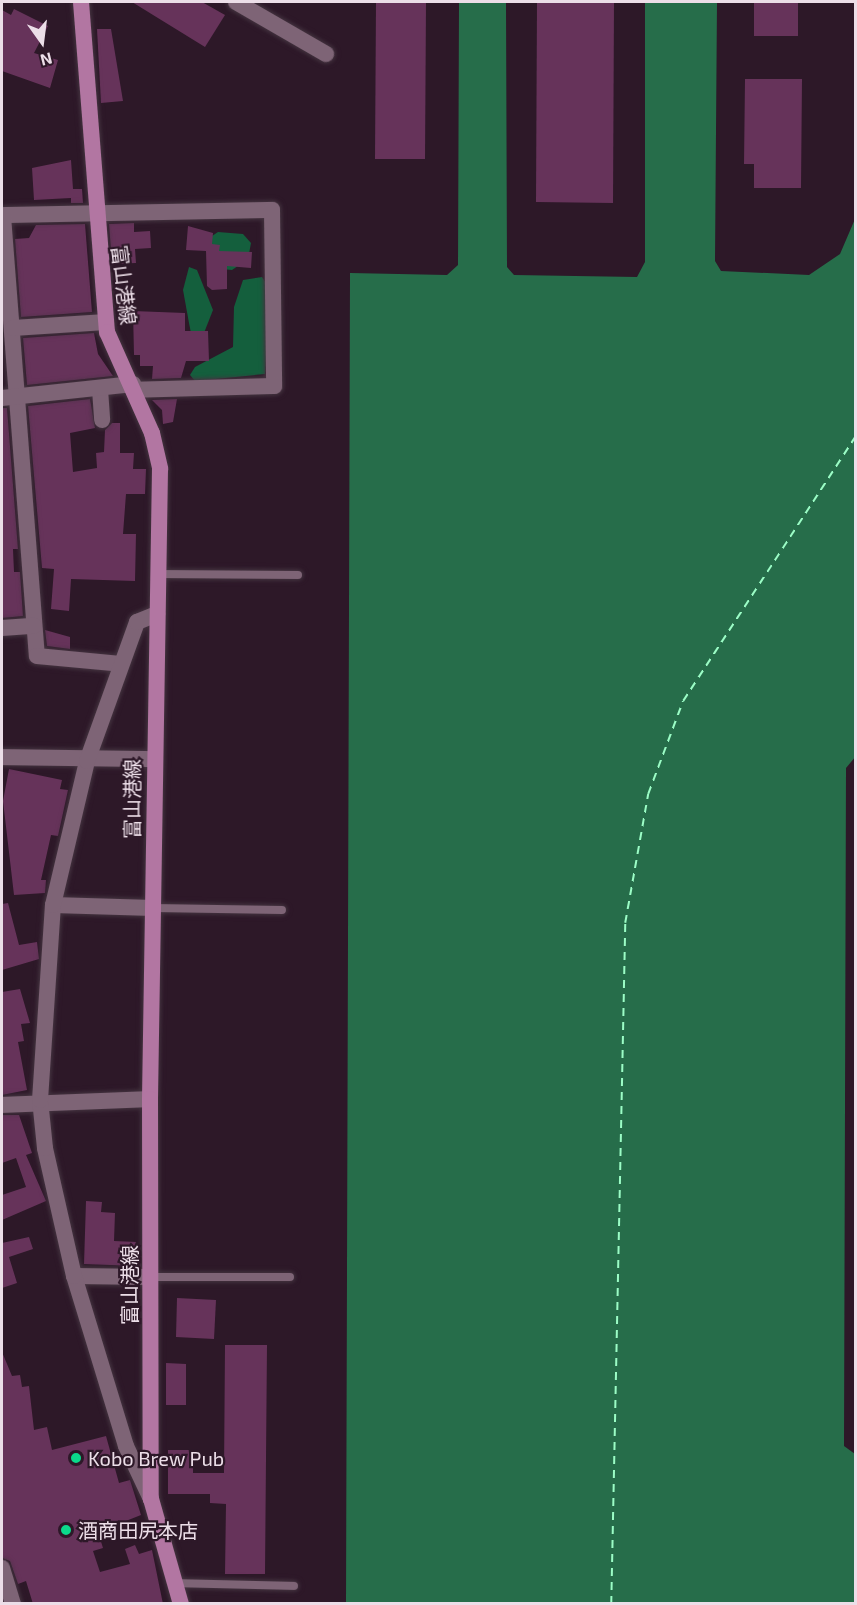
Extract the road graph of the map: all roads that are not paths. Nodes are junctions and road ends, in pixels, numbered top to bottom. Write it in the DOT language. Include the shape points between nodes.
graph roads {
  1 [pos="81,2"];
  2 [pos="236,2"];
  3 [pos="326,54"];
  4 [pos="94,210"];
  5 [pos="2,216"];
  6 [pos="106,322"];
  7 [pos="13,327"];
  8 [pos="134,387"];
  9 [pos="100,389"];
  10 [pos="19,394"];
  11 [pos="2,398"];
  12 [pos="102,420"];
  13 [pos="158,574"];
  14 [pos="298,575"];
  15 [pos="157,614"];
  16 [pos="34,626"];
  17 [pos="2,628"];
  18 [pos="120,664"];
  19 [pos="2,757"];
  20 [pos="154,759"];
  21 [pos="87,761"];
  22 [pos="53,905"];
  23 [pos="153,908"];
  24 [pos="282,910"];
  25 [pos="150,1099"];
  26 [pos="40,1100"];
  27 [pos="2,1106"];
  28 [pos="74,1276"];
  29 [pos="150,1277"];
  30 [pos="290,1277"];
  31 [pos="151,1499"];
  32 [pos="2,1568"];
  33 [pos="174,1583"];
  34 [pos="294,1586"];
  35 [pos="14,1604"];
  36 [pos="181,1604"];
  1 -- 4 [label="main road, 富山港線"];
  2 -- 3 [label="street"];
  4 -- 5 [label="street"];
  4 -- 6 [label="main road, 富山港線"];
  4 -- 8 [label="street" via="272,210 274,386"];
  5 -- 7 [label="street"];
  6 -- 7 [label="street"];
  6 -- 8 [label="main road, 富山港線"];
  7 -- 10 [label="street"];
  8 -- 9 [label="street"];
  8 -- 13 [label="main road, 富山港線" via="160,469"];
  9 -- 10 [label="street"];
  9 -- 12 [label="street"];
  10 -- 11 [label="street"];
  10 -- 16 [label="street"];
  13 -- 14 [label="lane"];
  13 -- 15 [label="main road, 富山港線"];
  15 -- 18 [label="street" via="137,622"];
  15 -- 20 [label="main road, 富山港線"];
  16 -- 17 [label="street"];
  16 -- 18 [label="street" via="37,656"];
  18 -- 21 [label="street"];
  19 -- 21 [label="street"];
  20 -- 21 [label="street"];
  20 -- 23 [label="main road, 富山港線"];
  21 -- 22 [label="street"];
  22 -- 23 [label="street"];
  22 -- 26 [label="street"];
  23 -- 24 [label="lane"];
  23 -- 25 [label="main road, 富山港線"];
  25 -- 26 [label="street"];
  25 -- 29 [label="main road, 富山港線"];
  26 -- 27 [label="street"];
  26 -- 28 [label="street" via="45,1148"];
  28 -- 29 [label="street"];
  28 -- 31 [label="street" via="126,1446"];
  29 -- 30 [label="lane"];
  29 -- 31 [label="main road, 富山港線"];
  31 -- 33 [label="main road, 富山港線"];
  32 -- 35 [label="street"];
  33 -- 34 [label="lane"];
  33 -- 36 [label="main road, 富山港線"];
}
